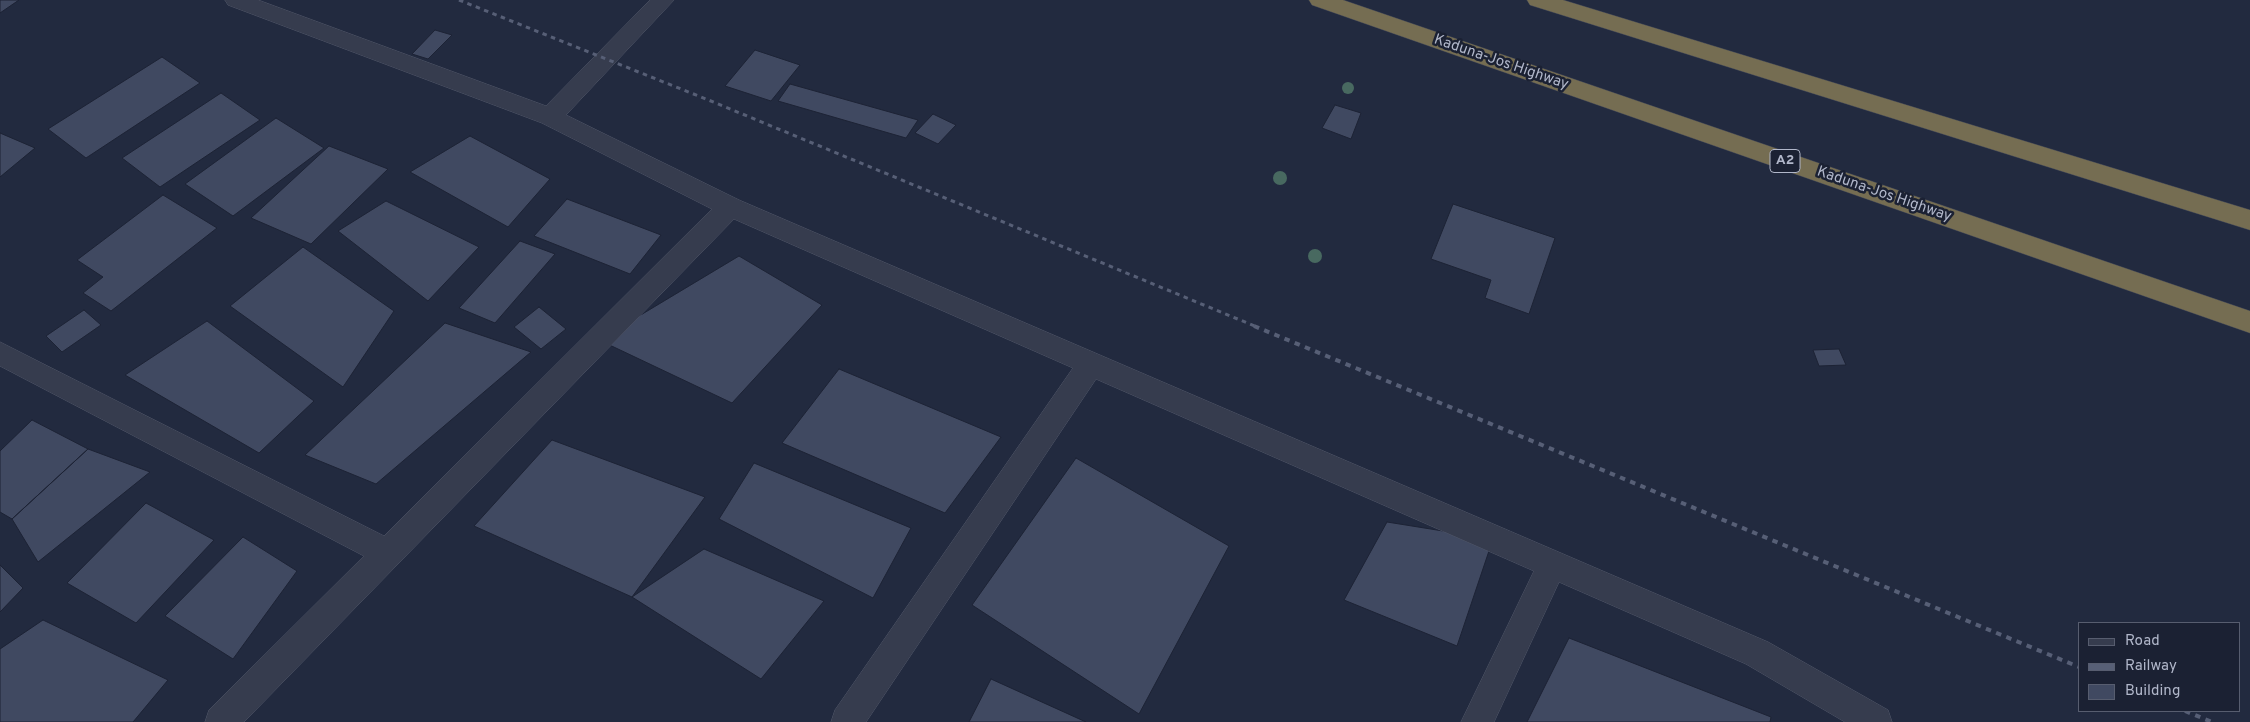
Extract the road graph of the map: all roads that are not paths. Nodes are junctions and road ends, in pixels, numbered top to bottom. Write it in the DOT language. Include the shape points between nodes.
graph roads {
  1 [pos="236,0"];
  2 [pos="663,0"];
  3 [pos="1320,0"];
  4 [pos="1543,1"];
  5 [pos="550,117"];
  6 [pos="730,207"];
  7 [pos="2250,220"];
  8 [pos="2250,322"];
  9 [pos="0,353"];
  10 [pos="1091,364"];
  11 [pos="388,553"];
  12 [pos="1552,564"];
  13 [pos="221,722"];
  14 [pos="847,722"];
  15 [pos="1477,722"];
  16 [pos="1876,722"];
  1 -- 5 [label="street"];
  2 -- 5 [label="street"];
  3 -- 8 [label="highway, Kaduna-Jos Highway / A2"];
  4 -- 7 [label="highway"];
  5 -- 6 [label="street"];
  6 -- 10 [label="street"];
  6 -- 11 [label="street"];
  9 -- 11 [label="street"];
  10 -- 12 [label="street"];
  10 -- 14 [label="street"];
  11 -- 13 [label="street"];
  12 -- 15 [label="street"];
  12 -- 16 [label="street" via="1757,653"];
}
